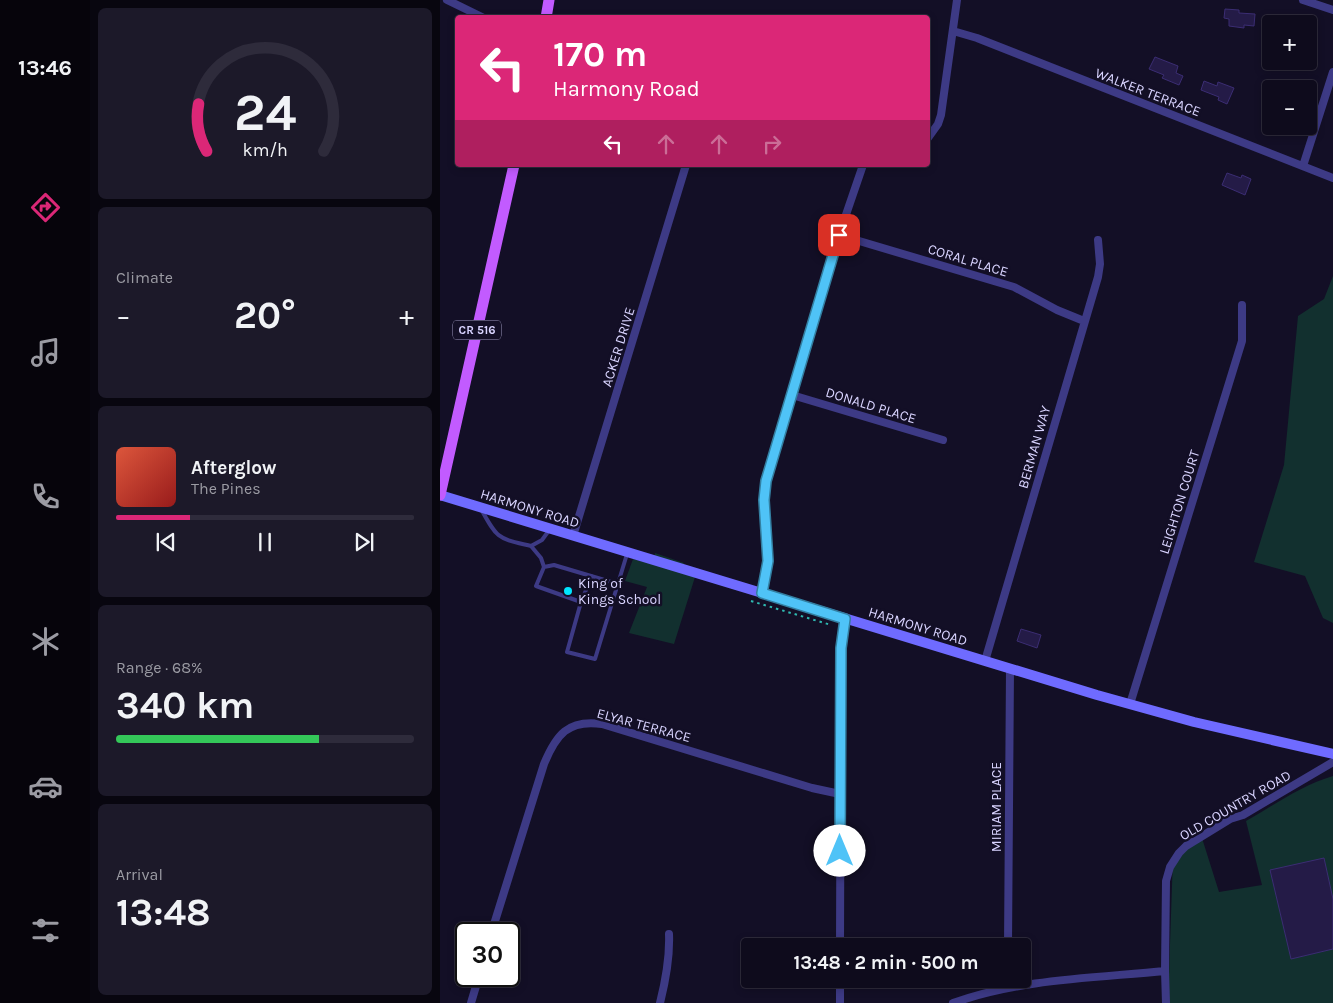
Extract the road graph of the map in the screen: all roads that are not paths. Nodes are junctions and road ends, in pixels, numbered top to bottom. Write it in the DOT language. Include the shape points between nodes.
graph roads {
  1 [pos="447,0"];
  2 [pos="549,0"];
  3 [pos="957,0"];
  4 [pos="1303,0"];
  5 [pos="1333,10"];
  6 [pos="478,15"];
  7 [pos="546,15"];
  8 [pos="953,31"];
  9 [pos="1333,72"];
  10 [pos="930,135"];
  11 [pos="1303,166"];
  12 [pos="514,167"];
  13 [pos="685,167"];
  14 [pos="862,167"];
  15 [pos="1333,178"];
  16 [pos="839,235"];
  17 [pos="1098,240"];
  18 [pos="1242,305"];
  19 [pos="1084,321"];
  20 [pos="792,395"];
  21 [pos="943,440"];
  22 [pos="445,460"];
  23 [pos="440,495"];
  24 [pos="480,507"];
  25 [pos="550,529"];
  26 [pos="573,536"];
  27 [pos="531,546"];
  28 [pos="627,552"];
  29 [pos="544,568"];
  30 [pos="592,576"];
  31 [pos="618,584"];
  32 [pos="762,593"];
  33 [pos="582,602"];
  34 [pos="845,619"];
  35 [pos="985,661"];
  36 [pos="1010,669"];
  37 [pos="1130,704"];
  38 [pos="1333,754"];
  39 [pos="1333,762"];
  40 [pos="840,794"];
  41 [pos="495,922"];
  42 [pos="669,934"];
  43 [pos="840,938"];
  44 [pos="1008,938"];
  45 [pos="1165,971"];
  46 [pos="1031,981"];
  47 [pos="476,987"];
  48 [pos="840,988"];
  49 [pos="995,988"];
  50 [pos="471,1003"];
  51 [pos="660,1003"];
  52 [pos="840,1003"];
  53 [pos="952,1003"];
  54 [pos="1166,1003"];
  1 -- 6 [label="street"];
  2 -- 7 [label="main road"];
  3 -- 8 [label="street"];
  4 -- 5 [label="street"];
  8 -- 10 [label="street" via="941,115"];
  8 -- 11 [label="street, WALKER TERRACE"];
  9 -- 11 [label="street"];
  11 -- 15 [label="street, WALKER TERRACE"];
  12 -- 22 [label="main road, CR 516"];
  13 -- 26 [label="street, ACKER DRIVE"];
  14 -- 16 [label="street"];
  16 -- 19 [label="street, CORAL PLACE" via="1014,287"];
  16 -- 20 [label="street"];
  17 -- 19 [label="street, BERMAN WAY" via="1099,271"];
  18 -- 37 [label="street, LEIGHTON COURT" via="1242,341"];
  19 -- 35 [label="street, BERMAN WAY"];
  20 -- 21 [label="street, DONALD PLACE"];
  20 -- 32 [label="street" via="766,481 768,561"];
  22 -- 23 [label="main road, CR 516"];
  23 -- 24 [label="street, HARMONY ROAD"];
  24 -- 25 [label="street, HARMONY ROAD"];
  24 -- 27 [label="lane" via="500,538"];
  25 -- 26 [label="street, HARMONY ROAD"];
  25 -- 27 [label="lane" via="542,540"];
  26 -- 28 [label="street, HARMONY ROAD"];
  27 -- 29 [label="lane" via="541,558"];
  28 -- 31 [label="lane"];
  28 -- 32 [label="street, HARMONY ROAD"];
  29 -- 30 [label="lane" via="554,565"];
  29 -- 33 [label="lane" via="536,586"];
  30 -- 31 [label="lane"];
  30 -- 33 [label="lane"];
  31 -- 33 [label="lane" via="595,659 567,652"];
  32 -- 34 [label="street, HARMONY ROAD"];
  34 -- 35 [label="street, HARMONY ROAD"];
  34 -- 40 [label="street" via="841,648"];
  35 -- 36 [label="street, HARMONY ROAD"];
  36 -- 37 [label="street, HARMONY ROAD"];
  36 -- 44 [label="street, MIRIAM PLACE"];
  37 -- 38 [label="street, HARMONY ROAD"];
  39 -- 45 [label="street, OLD COUNTRY ROAD" via="1243,815 1230,819 1179,853 1166,881"];
  40 -- 41 [label="street, ELYAR TERRACE" via="602,724 572,726 555,742 544,764"];
  40 -- 43 [label="street"];
  42 -- 51 [label="street" via="668,968"];
  45 -- 46 [label="street"];
  45 -- 54 [label="street, OLD COUNTRY ROAD"];
  47 -- 50 [label="street"];
  48 -- 52 [label="street"];
  49 -- 53 [label="street"];
}
